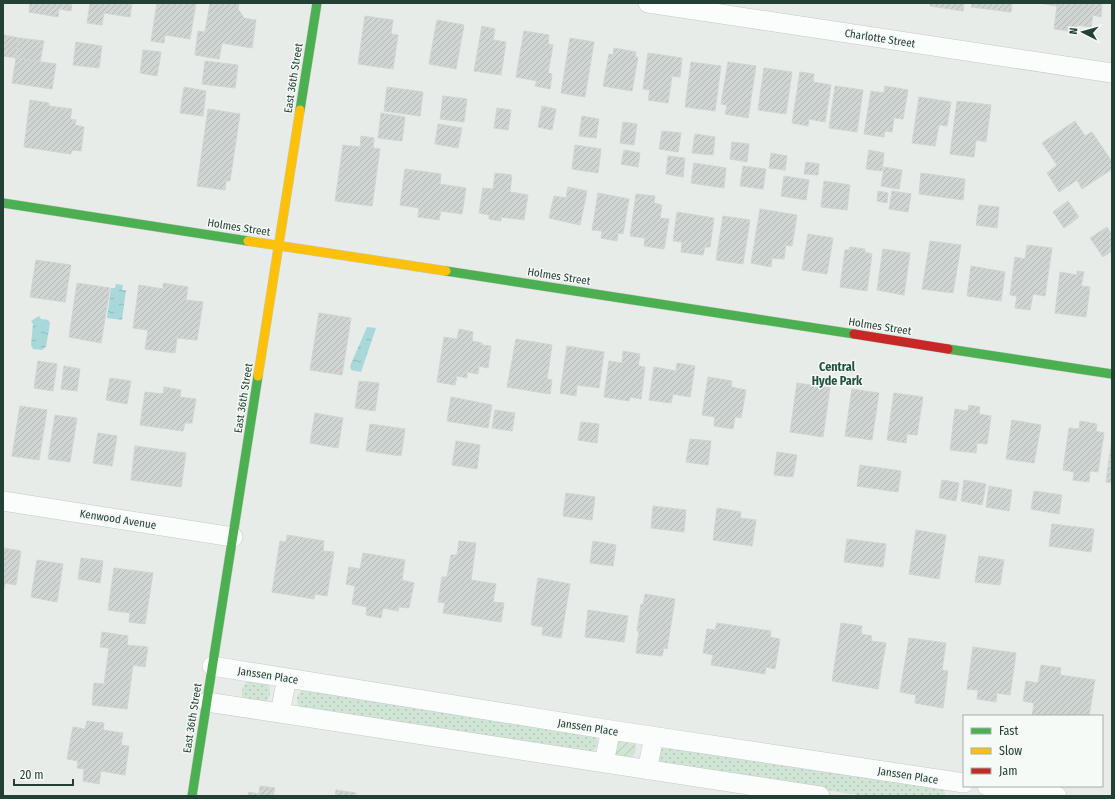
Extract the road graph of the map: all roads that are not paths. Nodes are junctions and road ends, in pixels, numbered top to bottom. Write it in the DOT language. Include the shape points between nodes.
graph roads {
  1 [pos="317,3"];
  2 [pos="648,3"];
  3 [pos="1112,73"];
  4 [pos="3,203"];
  5 [pos="279,246"];
  6 [pos="1112,374"];
  7 [pos="3,501"];
  8 [pos="233,536"];
  9 [pos="212,666"];
  10 [pos="287,678"];
  11 [pos="207,702"];
  12 [pos="280,713"];
  13 [pos="611,730"];
  14 [pos="654,737"];
  15 [pos="604,762"];
  16 [pos="647,770"];
  17 [pos="959,787"];
  18 [pos="993,790"];
  19 [pos="192,796"];
  20 [pos="820,796"];
  21 [pos="1057,796"];
  1 -- 5 [label="street, East 36th Street"];
  2 -- 3 [label="street, Charlotte Street"];
  4 -- 5 [label="street, Holmes Street"];
  5 -- 6 [label="street, Holmes Street"];
  5 -- 8 [label="street, East 36th Street"];
  7 -- 8 [label="street, Kenwood Avenue"];
  8 -- 9 [label="street, East 36th Street"];
  9 -- 10 [label="street, Janssen Place"];
  9 -- 11 [label="street, East 36th Street"];
  10 -- 12 [label="street"];
  10 -- 13 [label="street, Janssen Place"];
  11 -- 12 [label="street"];
  11 -- 19 [label="street, East 36th Street"];
  12 -- 15 [label="street"];
  13 -- 14 [label="street, Janssen Place"];
  13 -- 15 [label="street"];
  14 -- 16 [label="street"];
  14 -- 17 [label="street, Janssen Place"];
  15 -- 16 [label="street"];
  16 -- 20 [label="street"];
  18 -- 21 [label="street"];
}
